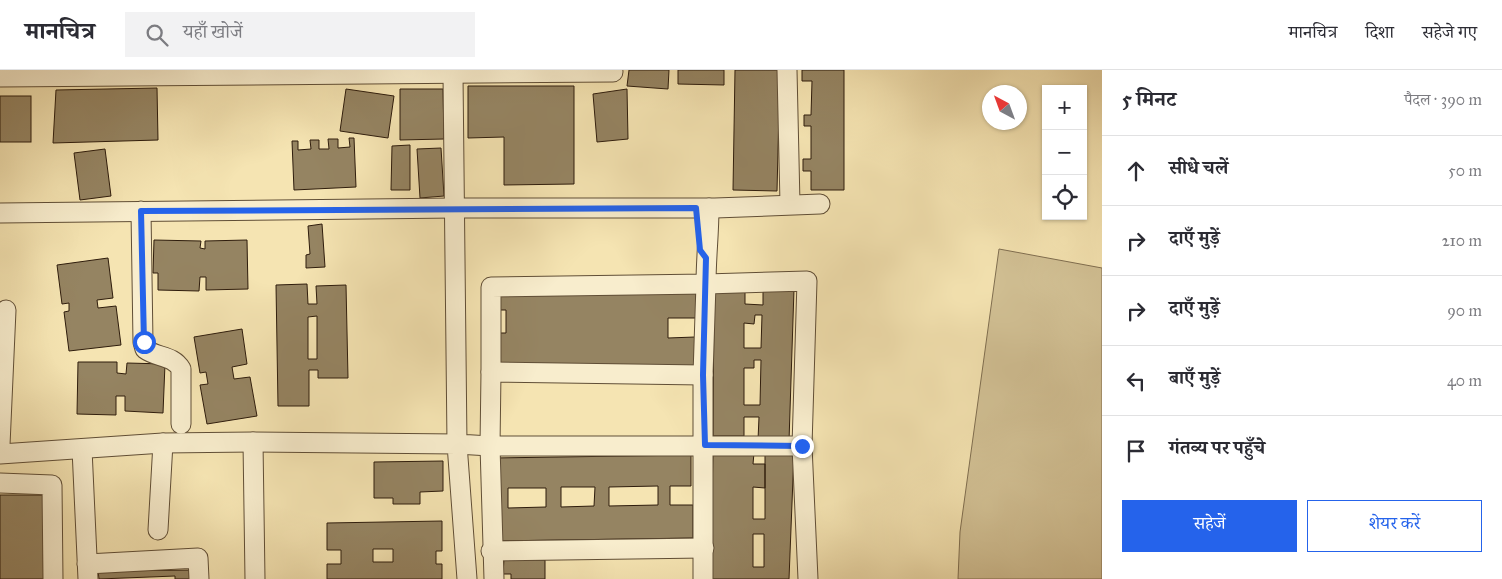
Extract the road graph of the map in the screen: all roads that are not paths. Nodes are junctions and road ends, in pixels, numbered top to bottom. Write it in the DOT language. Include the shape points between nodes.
graph roads {
  1 [pos="787,70"];
  2 [pos="613,72"];
  3 [pos="62,73"];
  4 [pos="452,75"];
  5 [pos="0,77"];
  6 [pos="790,204"];
  7 [pos="820,204"];
  8 [pos="456,208"];
  9 [pos="702,208"];
  10 [pos="141,211"];
  11 [pos="0,212"];
  12 [pos="706,284"];
  13 [pos="6,310"];
  14 [pos="491,372"];
  15 [pos="703,375"];
  16 [pos="181,424"];
  17 [pos="253,442"];
  18 [pos="163,444"];
  19 [pos="457,444"];
  20 [pos="0,445"];
  21 [pos="705,445"];
  22 [pos="490,446"];
  23 [pos="802,446"];
  24 [pos="82,449"];
  25 [pos="0,454"];
  26 [pos="0,483"];
  27 [pos="158,530"];
  28 [pos="704,548"];
  29 [pos="491,552"];
  30 [pos="88,571"];
  31 [pos="53,579"];
  32 [pos="199,579"];
  33 [pos="255,579"];
  34 [pos="467,579"];
  35 [pos="494,579"];
  36 [pos="704,579"];
  37 [pos="808,579"];
  1 -- 6 [label="street"];
  2 -- 4 [label="street"];
  3 -- 4 [label="street"];
  3 -- 5 [label="street"];
  4 -- 8 [label="street"];
  6 -- 7 [label="street"];
  6 -- 9 [label="street"];
  8 -- 9 [label="street"];
  8 -- 10 [label="street"];
  8 -- 19 [label="street"];
  9 -- 12 [label="street" via="700,250 706,258"];
  10 -- 11 [label="street"];
  10 -- 16 [label="street" via="145,349 173,359 181,369"];
  12 -- 14 [label="street" via="490,287"];
  12 -- 15 [label="street"];
  12 -- 23 [label="street" via="807,281"];
  13 -- 20 [label="street"];
  14 -- 15 [label="street"];
  14 -- 22 [label="street"];
  15 -- 21 [label="street"];
  17 -- 18 [label="street"];
  17 -- 19 [label="street"];
  17 -- 33 [label="street"];
  18 -- 24 [label="street"];
  18 -- 27 [label="street"];
  19 -- 22 [label="street"];
  19 -- 34 [label="street"];
  21 -- 22 [label="street"];
  21 -- 23 [label="street"];
  21 -- 28 [label="street"];
  22 -- 29 [label="street"];
  23 -- 37 [label="street"];
  24 -- 25 [label="street"];
  24 -- 30 [label="street"];
  26 -- 31 [label="street" via="52,485"];
  28 -- 29 [label="street"];
  28 -- 36 [label="street"];
  29 -- 35 [label="street"];
  30 -- 32 [label="street" via="198,558"];
}
